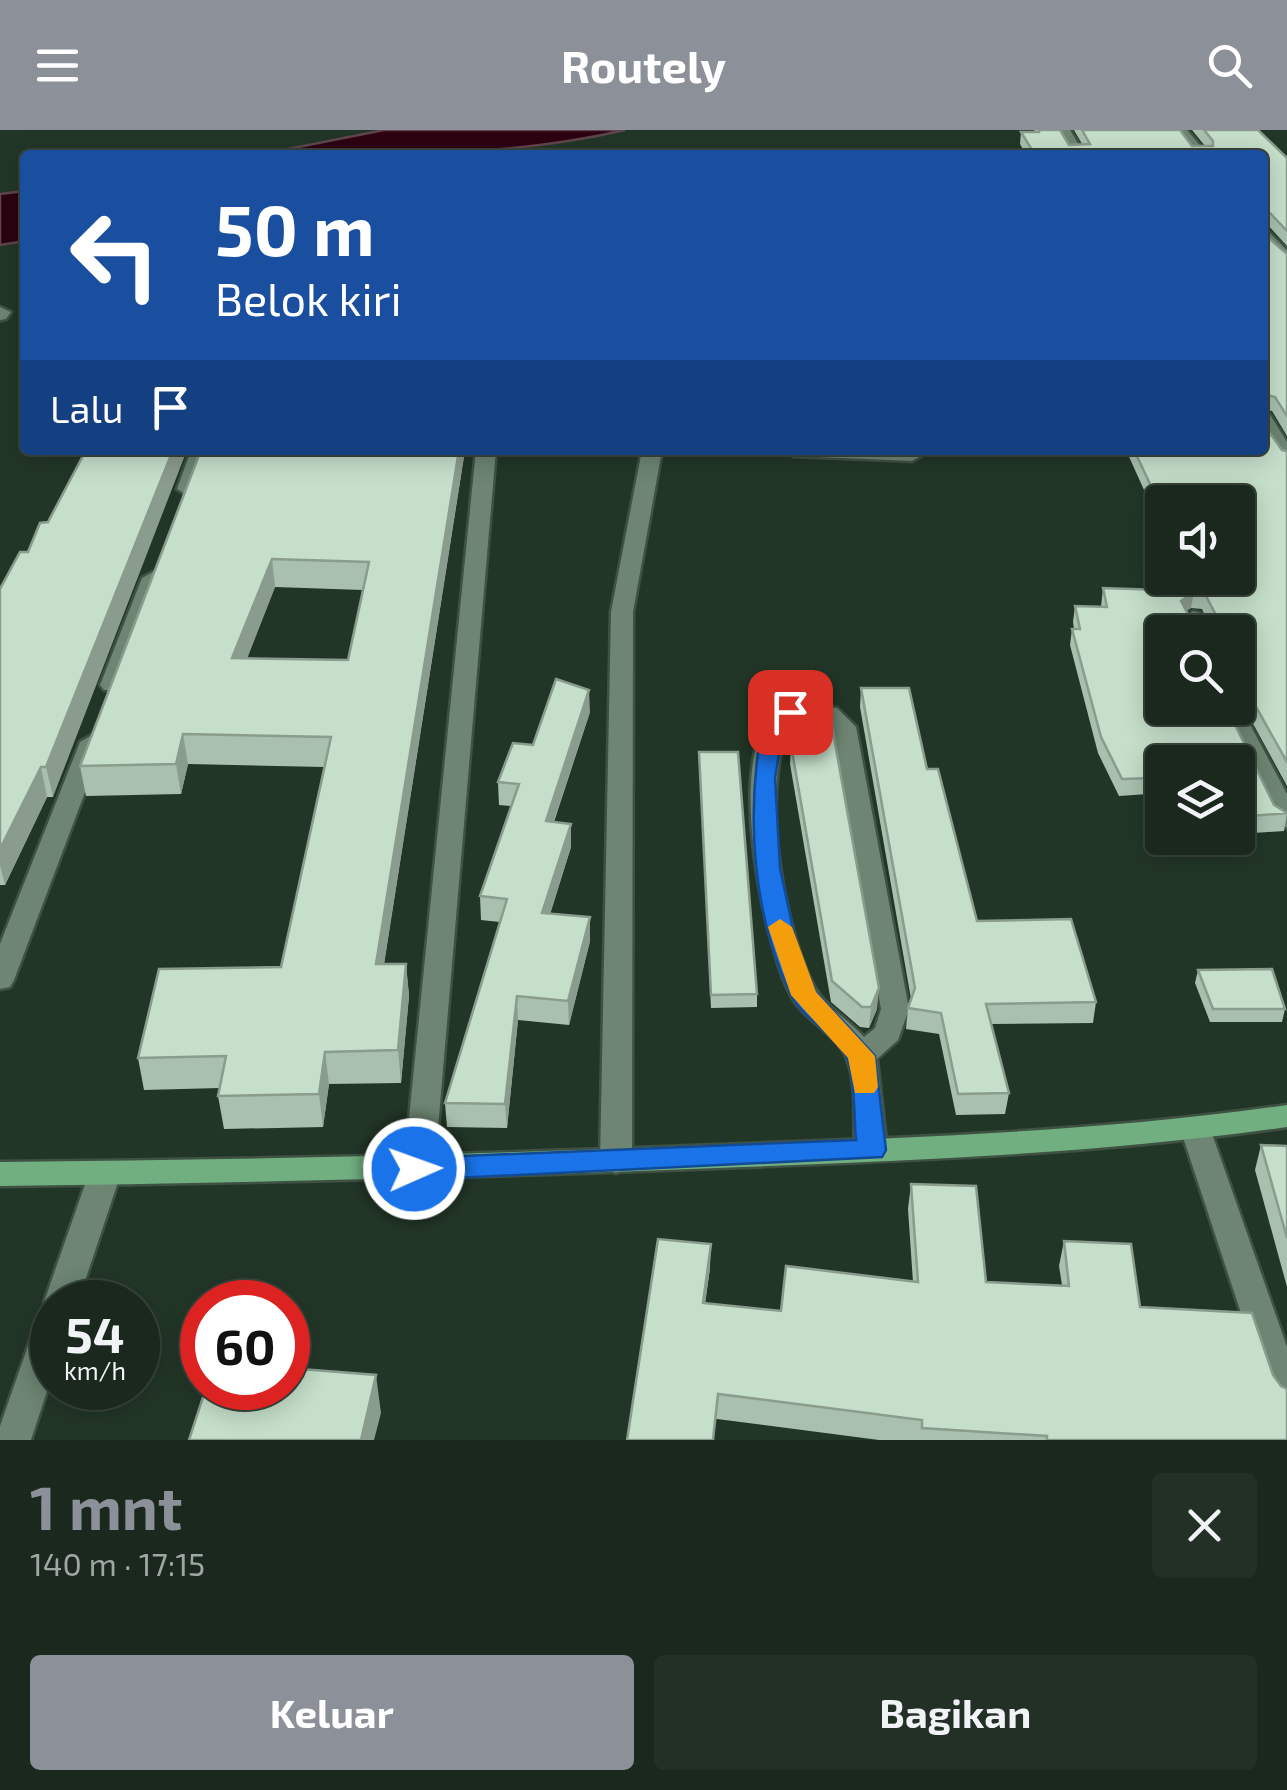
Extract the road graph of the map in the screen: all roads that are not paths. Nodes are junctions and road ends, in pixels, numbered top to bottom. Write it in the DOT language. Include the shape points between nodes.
graph roads {
  1 [pos="1180,130"];
  2 [pos="1196,150"];
  3 [pos="1268,237"];
  4 [pos="1287,260"];
  5 [pos="1268,427"];
  6 [pos="199,455"];
  7 [pos="486,455"];
  8 [pos="651,455"];
  9 [pos="1287,457"];
  10 [pos="182,506"];
  11 [pos="161,560"];
  12 [pos="1240,725"];
  13 [pos="1287,820"];
  14 [pos="0,980"];
  15 [pos="862,1056"];
  16 [pos="1287,1116"];
  17 [pos="1196,1131"];
  18 [pos="872,1150"];
  19 [pos="616,1161"];
  20 [pos="414,1169"];
  21 [pos="105,1173"];
  22 [pos="0,1174"];
  23 [pos="68,1280"];
  24 [pos="30,1390"];
  25 [pos="1287,1398"];
  26 [pos="13,1440"];
  1 -- 2 [label="street"];
  3 -- 4 [label="street"];
  5 -- 9 [label="street"];
  6 -- 10 [label="street"];
  7 -- 20 [label="street"];
  8 -- 19 [label="street" via="622,612"];
  11 -- 14 [label="street"];
  12 -- 13 [label="street"];
  15 -- 15 [label="street" via="888,1033 895,1009 844,727 818,710 790,712 773,728 764,778 768,868 784,948 804,995"];
  15 -- 18 [label="street"];
  16 -- 17 [label="main road"];
  17 -- 18 [label="main road"];
  17 -- 25 [label="street"];
  18 -- 19 [label="main road"];
  19 -- 20 [label="main road"];
  20 -- 21 [label="main road"];
  21 -- 22 [label="main road"];
  21 -- 23 [label="street"];
  24 -- 26 [label="street"];
}
